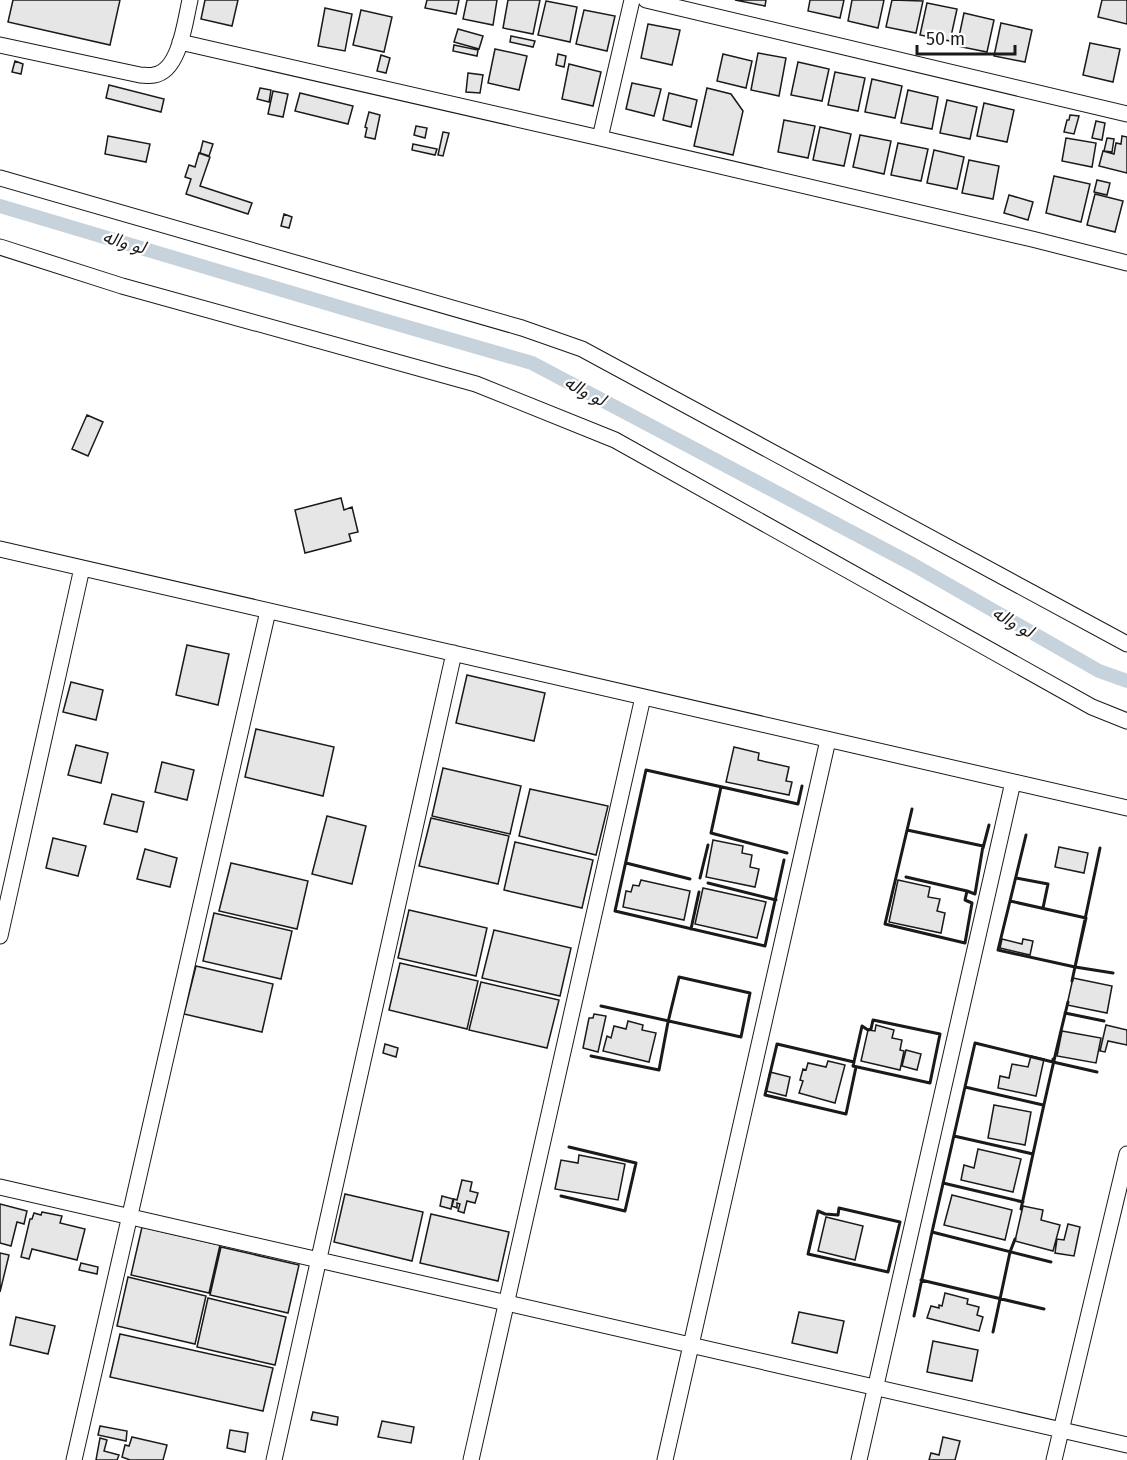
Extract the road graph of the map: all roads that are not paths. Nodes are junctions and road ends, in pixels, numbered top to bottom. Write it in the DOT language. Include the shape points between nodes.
graph roads {
  1 [pos="190,0"];
  2 [pos="632,0"];
  3 [pos="646,0"];
  4 [pos="180,42"];
  5 [pos="0,45"];
  6 [pos="1127,114"];
  7 [pos="600,138"];
  8 [pos="0,178"];
  9 [pos="0,247"];
  10 [pos="1127,262"];
  11 [pos="0,549"];
  12 [pos="82,568"];
  13 [pos="268,611"];
  14 [pos="1127,644"];
  15 [pos="454,653"];
  16 [pos="643,697"];
  17 [pos="1127,721"];
  18 [pos="828,740"];
  19 [pos="1014,782"];
  20 [pos="1127,808"];
  21 [pos="0,936"];
  22 [pos="1127,1154"];
  23 [pos="0,1186"];
  24 [pos="130,1216"];
  25 [pos="319,1260"];
  26 [pos="507,1303"];
  27 [pos="691,1345"];
  28 [pos="876,1388"];
  29 [pos="1060,1430"];
  30 [pos="1127,1445"];
  31 [pos="74,1460"];
  32 [pos="274,1460"];
  33 [pos="471,1460"];
  34 [pos="665,1460"];
  35 [pos="859,1460"];
  36 [pos="1054,1460"];
  1 -- 4 [label="street"];
  2 -- 7 [label="street"];
  3 -- 6 [label="street"];
  4 -- 5 [label="street" via="175,59 154,76"];
  4 -- 7 [label="street"];
  7 -- 10 [label="street"];
  8 -- 14 [label="street" via="522,328 582,349"];
  9 -- 17 [label="street" via="122,286 476,384 615,440 1081,702"];
  11 -- 12 [label="street"];
  12 -- 13 [label="street"];
  12 -- 21 [label="street"];
  13 -- 15 [label="street"];
  13 -- 24 [label="street"];
  15 -- 16 [label="street"];
  15 -- 25 [label="street"];
  16 -- 18 [label="street"];
  16 -- 26 [label="street"];
  18 -- 19 [label="street"];
  18 -- 27 [label="street"];
  19 -- 20 [label="street"];
  19 -- 28 [label="street"];
  22 -- 29 [label="street"];
  23 -- 24 [label="street"];
  24 -- 25 [label="street"];
  24 -- 31 [label="street"];
  25 -- 26 [label="street"];
  25 -- 32 [label="street"];
  26 -- 27 [label="street"];
  26 -- 33 [label="street"];
  27 -- 28 [label="street"];
  27 -- 34 [label="street"];
  28 -- 29 [label="street"];
  28 -- 35 [label="street"];
  29 -- 30 [label="street"];
  29 -- 36 [label="street"];
}
